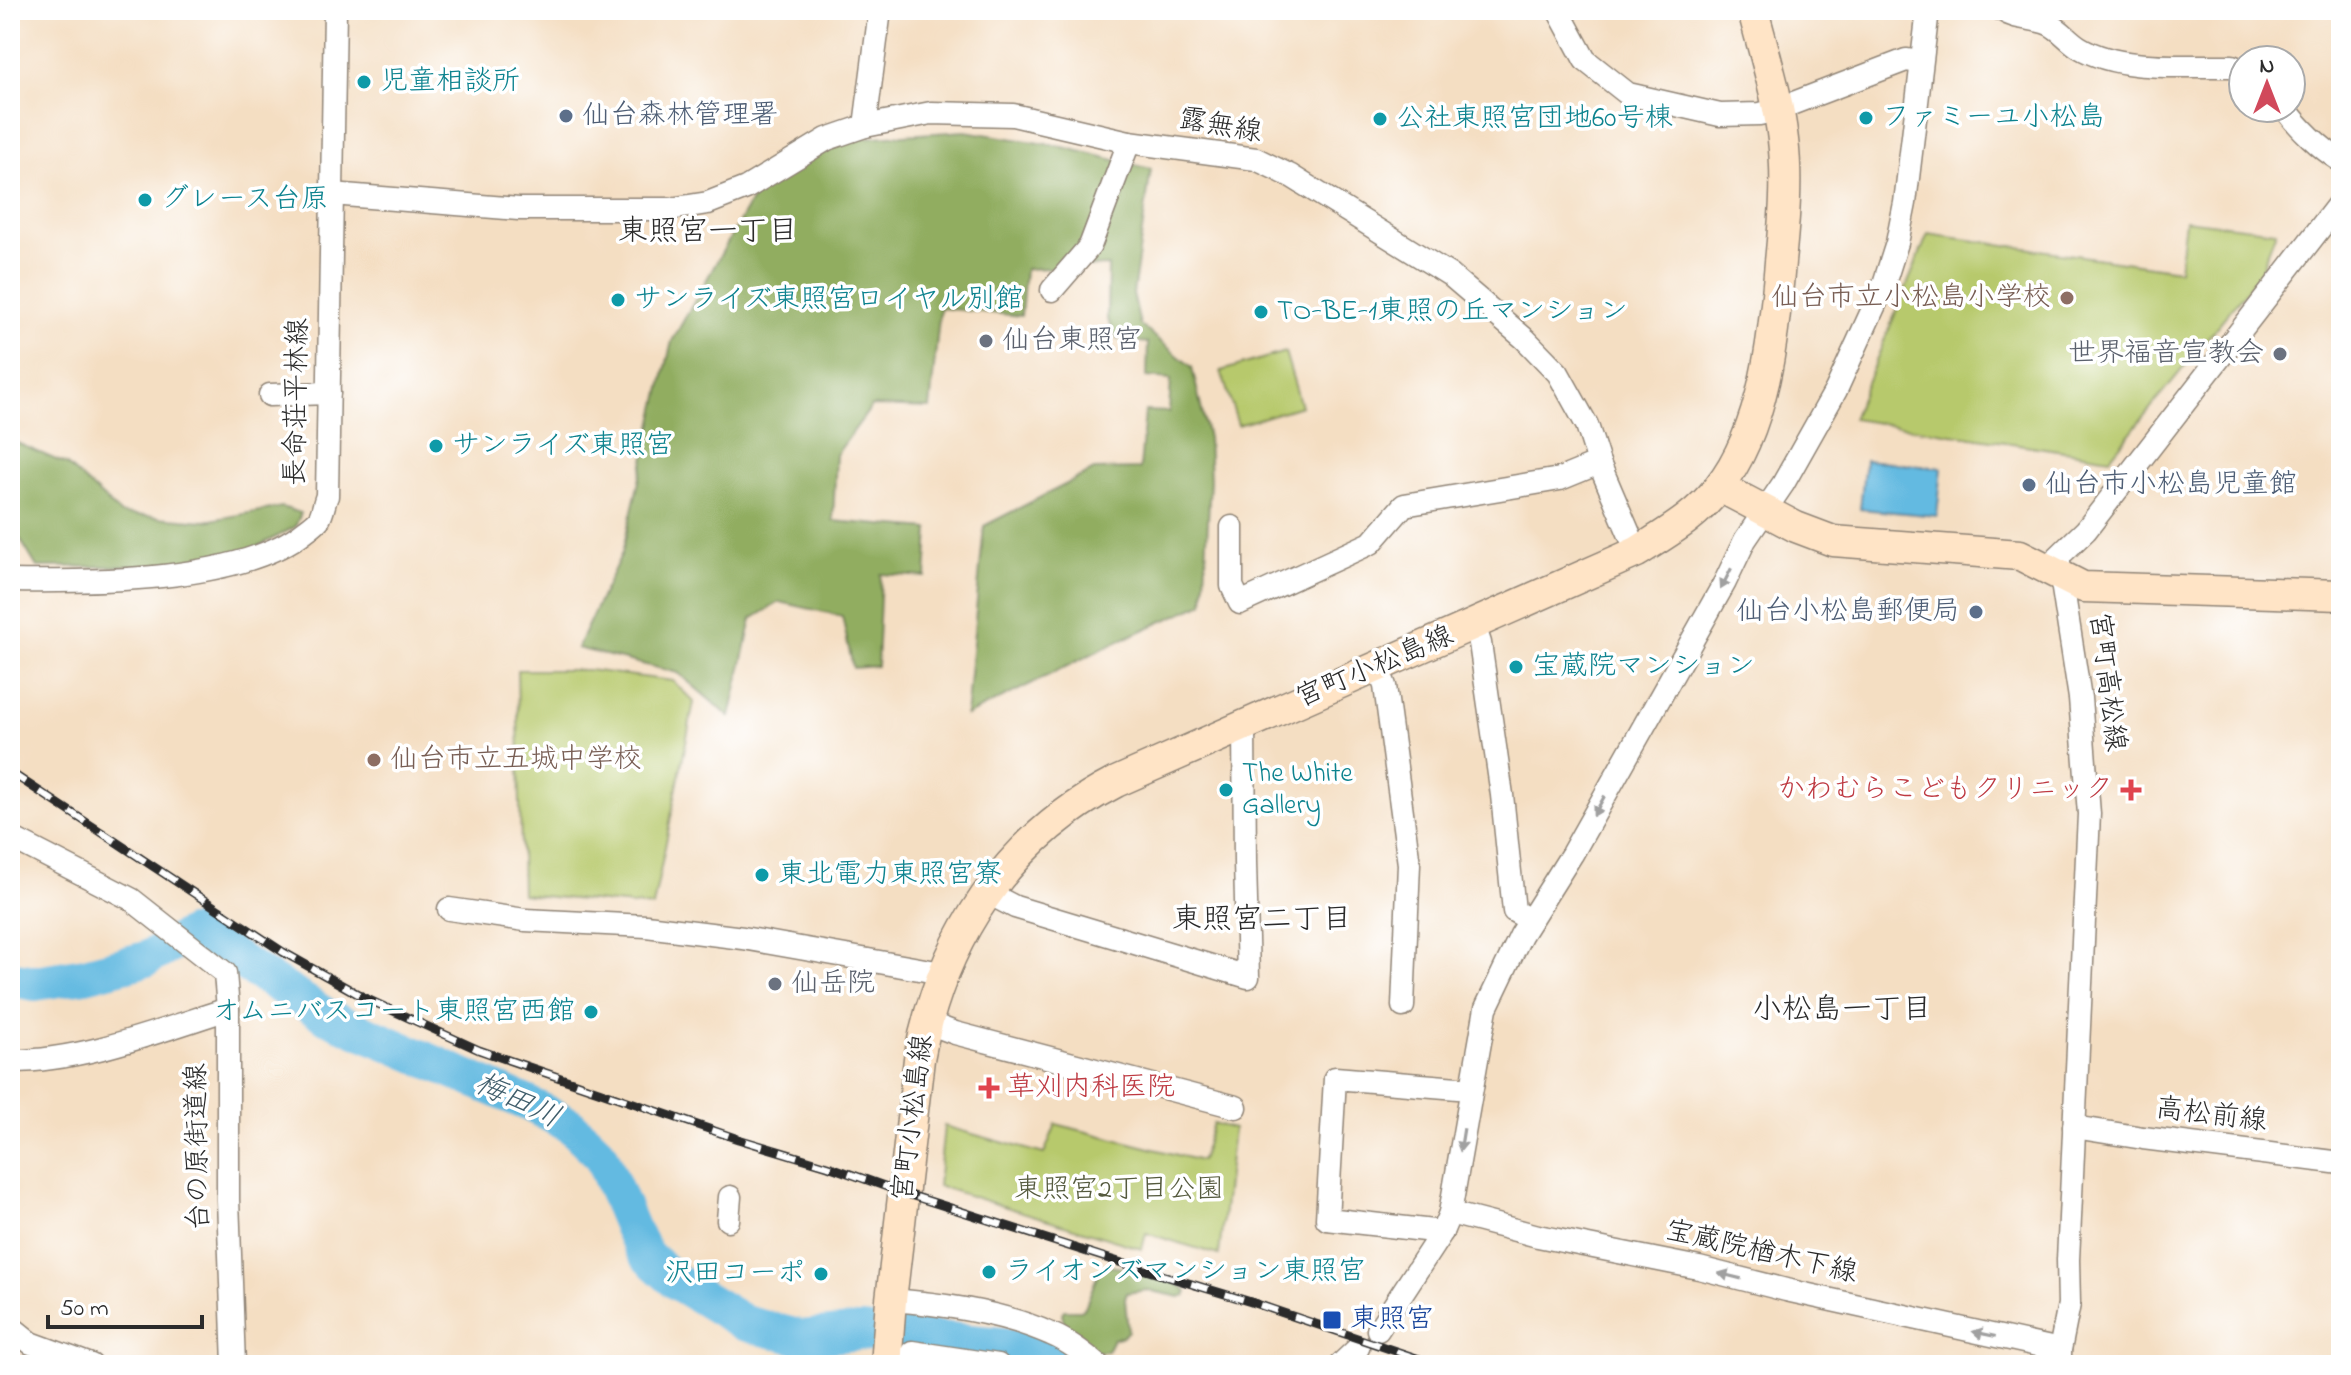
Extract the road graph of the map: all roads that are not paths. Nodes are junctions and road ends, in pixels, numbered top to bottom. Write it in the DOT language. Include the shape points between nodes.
graph roads {
  1 [pos="335,10"];
  2 [pos="880,10"];
  3 [pos="1558,10"];
  4 [pos="1753,10"];
  5 [pos="1928,10"];
  6 [pos="2002,10"];
  7 [pos="1921,62"];
  8 [pos="2227,66"];
  9 [pos="1778,109"];
  10 [pos="2297,124"];
  11 [pos="865,126"];
  12 [pos="1129,142"];
  13 [pos="2341,161"];
  14 [pos="332,194"];
  15 [pos="2341,201"];
  16 [pos="1052,290"];
  17 [pos="329,393"];
  18 [pos="270,395"];
  19 [pos="1599,463"];
  20 [pos="1720,487"];
  21 [pos="1765,512"];
  22 [pos="1232,527"];
  23 [pos="1637,552"];
  24 [pos="2060,574"];
  25 [pos="10,581"];
  26 [pos="2341,595"];
  27 [pos="1474,625"];
  28 [pos="1378,667"];
  29 [pos="1244,724"];
  30 [pos="10,837"];
  31 [pos="988,893"];
  32 [pos="449,909"];
  33 [pos="1530,920"];
  34 [pos="942,973"];
  35 [pos="1403,1006"];
  36 [pos="228,1009"];
  37 [pos="926,1022"];
  38 [pos="10,1061"];
  39 [pos="1470,1089"];
  40 [pos="1236,1107"];
  41 [pos="2074,1127"];
  42 [pos="2341,1163"];
  43 [pos="730,1197"];
  44 [pos="728,1220"];
  45 [pos="1446,1223"];
  46 [pos="891,1302"];
  47 [pos="10,1326"];
  48 [pos="1378,1330"];
  49 [pos="1358,1348"];
  50 [pos="895,1356"];
  51 [pos="2060,1358"];
  52 [pos="91,1365"];
  53 [pos="234,1365"];
  54 [pos="998,1365"];
  55 [pos="1098,1365"];
  56 [pos="1340,1365"];
  1 -- 14 [label="street, 長命荘平林線"];
  2 -- 11 [label="street"];
  3 -- 9 [label="street" via="1585,60 1628,94 1720,115"];
  4 -- 9 [label="street, 宮町小松島線"];
  5 -- 7 [label="street"];
  6 -- 8 [label="street" via="2053,26 2078,47 2108,60"];
  7 -- 9 [label="street" via="1906,60"];
  7 -- 21 [label="street" via="1905,203 1883,287 1836,390"];
  9 -- 20 [label="street, 宮町小松島線" via="1785,179 1773,334 1757,408"];
  10 -- 13 [label="street"];
  11 -- 12 [label="street, 露無線" via="931,113 989,113"];
  11 -- 14 [label="street, 露無線" via="827,139 746,188 708,203 670,209 519,209"];
  12 -- 16 [label="street" via="1090,246"];
  12 -- 19 [label="street, 露無線" via="1256,159 1450,275 1558,373 1587,425"];
  14 -- 17 [label="street, 長命荘平林線"];
  15 -- 24 [label="street" via="2086,530 2058,557"];
  17 -- 18 [label="street"];
  17 -- 25 [label="street, 長命荘平林線" via="327,496 319,519 290,543 196,572 82,582"];
  19 -- 22 [label="street" via="1560,479 1404,505 1371,543 1240,603 1232,586"];
  19 -- 23 [label="street, 露無線"];
  20 -- 21 [label="street"];
  20 -- 23 [label="street, 宮町小松島線" via="1693,517"];
  21 -- 24 [label="street" via="1833,541 2020,555"];
  21 -- 33 [label="street, one-way"];
  23 -- 27 [label="street, 宮町小松島線"];
  24 -- 26 [label="street" via="2083,587"];
  24 -- 41 [label="street, 宮町高松線" via="2080,698 2089,814"];
  27 -- 28 [label="street, 宮町小松島線"];
  27 -- 33 [label="street" via="1514,911"];
  28 -- 29 [label="street, 宮町小松島線"];
  28 -- 35 [label="street" via="1409,864"];
  29 -- 31 [label="street, 宮町小松島線" via="1071,808 1032,841"];
  29 -- 31 [label="street" via="1248,977 1015,907"];
  30 -- 36 [label="street, 台の原街道線" via="131,899 191,946 225,973"];
  31 -- 34 [label="street, 宮町小松島線"];
  32 -- 34 [label="street" via="743,938"];
  33 -- 39 [label="street" via="1486,1008"];
  34 -- 37 [label="street, 宮町小松島線"];
  36 -- 38 [label="street" via="95,1050"];
  36 -- 53 [label="street, 台の原街道線"];
  37 -- 40 [label="street"];
  37 -- 46 [label="street, 宮町小松島線"];
  39 -- 45 [label="street, one-way"];
  39 -- 45 [label="street, 宝蔵院楢木下線" via="1335,1078 1325,1218"];
  41 -- 42 [label="street, 高松前線"];
  41 -- 51 [label="street, 宮町高松線" via="2069,1304"];
  43 -- 44 [label="street"];
  45 -- 48 [label="street"];
  51 -- 45 [label="street, 宝蔵院楢木下線, one-way" via="1699,1268"];
  46 -- 50 [label="street, 宮町小松島線"];
  46 -- 55 [label="street" via="968,1310 1028,1325 1072,1345"];
  47 -- 52 [label="street" via="31,1343"];
  49 -- 56 [label="street"];
  50 -- 54 [label="street"];
}
